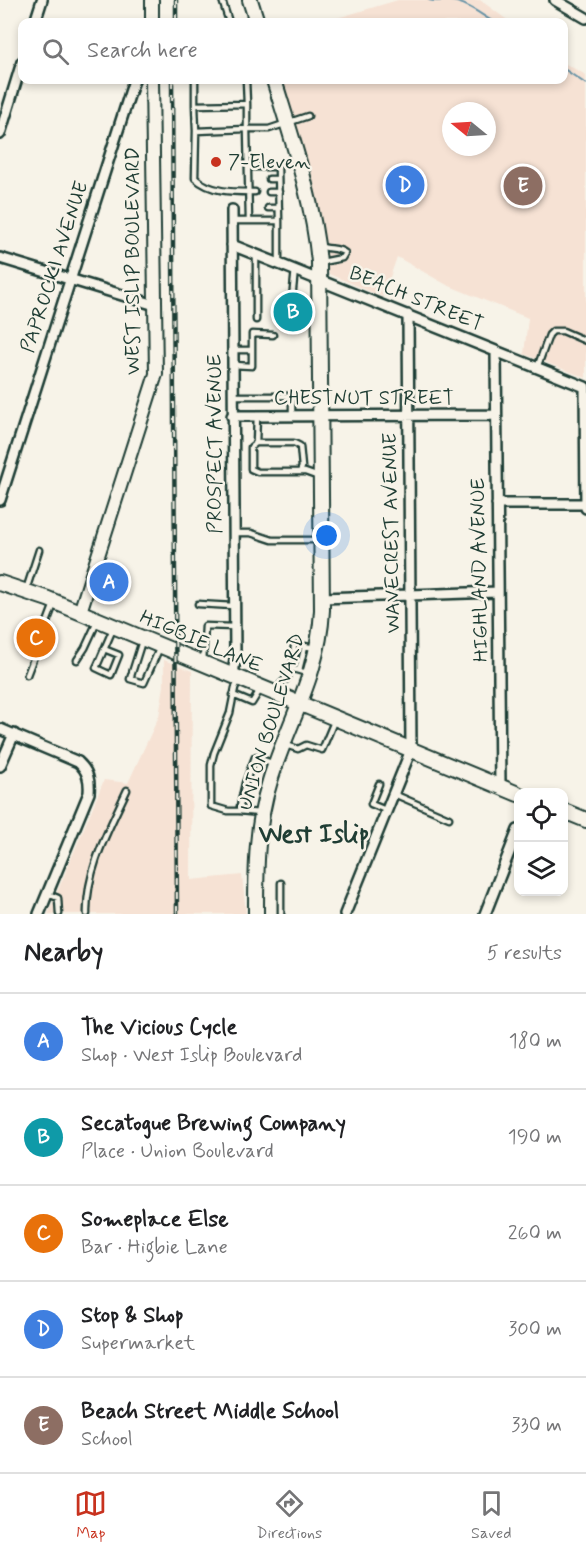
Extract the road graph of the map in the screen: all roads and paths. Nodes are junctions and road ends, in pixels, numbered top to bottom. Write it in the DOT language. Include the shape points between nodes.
graph roads {
  1 [pos="42,0"];
  2 [pos="152,0"];
  3 [pos="222,0"];
  4 [pos="250,0"];
  5 [pos="555,0"];
  6 [pos="36,18"];
  7 [pos="152,18"];
  8 [pos="228,18"];
  9 [pos="256,18"];
  10 [pos="586,18"];
  11 [pos="18,75"];
  12 [pos="133,84"];
  13 [pos="152,84"];
  14 [pos="195,84"];
  15 [pos="246,84"];
  16 [pos="275,84"];
  17 [pos="247,104"];
  18 [pos="195,105"];
  19 [pos="308,116"];
  20 [pos="286,122"];
  21 [pos="248,129"];
  22 [pos="196,131"];
  23 [pos="0,134"];
  24 [pos="249,167"];
  25 [pos="269,179"];
  26 [pos="279,179"];
  27 [pos="249,180"];
  28 [pos="255,180"];
  29 [pos="249,192"];
  30 [pos="255,192"];
  31 [pos="269,192"];
  32 [pos="279,192"];
  33 [pos="268,208"];
  34 [pos="279,208"];
  35 [pos="232,210"];
  36 [pos="232,221"];
  37 [pos="249,221"];
  38 [pos="279,221"];
  39 [pos="232,245"];
  40 [pos="317,245"];
  41 [pos="256,254"];
  42 [pos="0,258"];
  43 [pos="319,262"];
  44 [pos="279,263"];
  45 [pos="295,269"];
  46 [pos="69,279"];
  47 [pos="320,279"];
  48 [pos="292,298"];
  49 [pos="155,305"];
  50 [pos="408,315"];
  51 [pos="256,320"];
  52 [pos="273,334"];
  53 [pos="586,341"];
  54 [pos="232,350"];
  55 [pos="252,350"];
  56 [pos="496,351"];
  57 [pos="232,365"];
  58 [pos="537,368"];
  59 [pos="586,386"];
  60 [pos="232,396"];
  61 [pos="586,412"];
  62 [pos="320,415"];
  63 [pos="408,415"];
  64 [pos="496,415"];
  65 [pos="232,416"];
  66 [pos="257,416"];
  67 [pos="292,416"];
  68 [pos="256,443"];
  69 [pos="300,472"];
  70 [pos="322,478"];
  71 [pos="0,500"];
  72 [pos="497,504"];
  73 [pos="586,506"];
  74 [pos="233,533"];
  75 [pos="322,540"];
  76 [pos="39,550"];
  77 [pos="0,583"];
  78 [pos="26,590"];
  79 [pos="497,592"];
  80 [pos="411,596"];
  81 [pos="322,598"];
  82 [pos="55,602"];
  83 [pos="198,604"];
  84 [pos="233,606"];
  85 [pos="80,612"];
  86 [pos="98,620"];
  87 [pos="114,626"];
  88 [pos="234,627"];
  89 [pos="142,638"];
  90 [pos="161,646"];
  91 [pos="311,647"];
  92 [pos="104,649"];
  93 [pos="76,660"];
  94 [pos="203,664"];
  95 [pos="301,671"];
  96 [pos="27,675"];
  97 [pos="236,678"];
  98 [pos="261,688"];
  99 [pos="233,695"];
  100 [pos="277,695"];
  101 [pos="300,705"];
  102 [pos="335,719"];
  103 [pos="0,729"];
  104 [pos="14,734"];
  105 [pos="284,744"];
  106 [pos="411,750"];
  107 [pos="276,764"];
  108 [pos="0,766"];
  109 [pos="379,784"];
  110 [pos="500,787"];
  111 [pos="127,790"];
  112 [pos="514,792"];
  113 [pos="394,794"];
  114 [pos="239,811"];
  115 [pos="387,811"];
  116 [pos="568,813"];
  117 [pos="262,814"];
  118 [pos="449,818"];
  119 [pos="586,820"];
  120 [pos="514,842"];
  121 [pos="281,883"];
  122 [pos="48,894"];
  123 [pos="39,914"];
  124 [pos="59,914"];
  125 [pos="87,914"];
  126 [pos="256,914"];
  127 [pos="281,914"];
  128 [pos="345,914"];
  129 [pos="485,914"];
  1 -- 6 [label="street"];
  2 -- 7 [label="street"];
  3 -- 8 [label="lane"];
  4 -- 9 [label="main road"];
  5 -- 10 [label="street"];
  11 -- 23 [label="street"];
  12 -- 46 [label="street, PAPROCKI AVENUE"];
  13 -- 49 [label="street, WEST ISLIP BOULEVARD"];
  14 -- 18 [label="lane"];
  15 -- 17 [label="lane"];
  16 -- 20 [label="main road, UNION BOULEVARD"];
  17 -- 18 [label="lane"];
  17 -- 21 [label="lane"];
  18 -- 22 [label="lane"];
  19 -- 20 [label="lane"];
  20 -- 21 [label="lane" via="269,129"];
  20 -- 40 [label="main road, UNION BOULEVARD" via="306,189"];
  21 -- 22 [label="lane"];
  21 -- 24 [label="lane"];
  22 -- 29 [label="lane" via="195,178 226,192"];
  24 -- 26 [label="lane" via="278,167"];
  24 -- 27 [label="lane"];
  25 -- 26 [label="lane"];
  26 -- 32 [label="lane"];
  27 -- 28 [label="lane"];
  27 -- 29 [label="lane"];
  29 -- 30 [label="lane"];
  29 -- 37 [label="lane"];
  31 -- 32 [label="lane"];
  32 -- 34 [label="lane"];
  33 -- 34 [label="lane"];
  34 -- 38 [label="lane"];
  35 -- 36 [label="street, PROSPECT AVENUE"];
  36 -- 37 [label="lane"];
  36 -- 39 [label="street, PROSPECT AVENUE"];
  37 -- 38 [label="lane"];
  38 -- 44 [label="lane"];
  39 -- 41 [label="street, BEACH STREET"];
  39 -- 54 [label="street, PROSPECT AVENUE"];
  40 -- 43 [label="main road, UNION BOULEVARD"];
  40 -- 43 [label="lane" via="345,253 342,258"];
  41 -- 44 [label="street, BEACH STREET"];
  41 -- 51 [label="lane"];
  42 -- 46 [label="street"];
  43 -- 47 [label="main road, UNION BOULEVARD"];
  44 -- 45 [label="street, BEACH STREET"];
  45 -- 47 [label="street, BEACH STREET"];
  45 -- 48 [label="lane"];
  46 -- 49 [label="street"];
  46 -- 71 [label="street, PAPROCKI AVENUE"];
  47 -- 50 [label="street, BEACH STREET"];
  47 -- 62 [label="main road, UNION BOULEVARD"];
  49 -- 85 [label="street, WEST ISLIP BOULEVARD" via="156,374"];
  50 -- 56 [label="street, BEACH STREET"];
  50 -- 63 [label="street, WAVECREST AVENUE"];
  52 -- 55 [label="lane" via="252,334"];
  53 -- 58 [label="lane" via="563,331 553,332"];
  54 -- 55 [label="lane"];
  54 -- 57 [label="street, PROSPECT AVENUE"];
  55 -- 57 [label="lane" via="252,366"];
  56 -- 58 [label="street, BEACH STREET"];
  56 -- 64 [label="street, HIGHLAND AVENUE"];
  57 -- 60 [label="street, PROSPECT AVENUE"];
  58 -- 59 [label="street, BEACH STREET"];
  59 -- 61 [label="street"];
  60 -- 65 [label="street, PROSPECT AVENUE"];
  60 -- 67 [label="lane" via="292,396"];
  61 -- 73 [label="street"];
  62 -- 63 [label="street, CHESTNUT STREET"];
  62 -- 67 [label="street, CHESTNUT STREET"];
  62 -- 70 [label="main road, UNION BOULEVARD"];
  63 -- 64 [label="street, CHESTNUT STREET"];
  63 -- 80 [label="street, WAVECREST AVENUE"];
  64 -- 72 [label="street, HIGHLAND AVENUE"];
  65 -- 66 [label="street, CHESTNUT STREET"];
  65 -- 74 [label="street, PROSPECT AVENUE"];
  66 -- 67 [label="street, CHESTNUT STREET"];
  66 -- 68 [label="lane"];
  68 -- 69 [label="lane" via="300,446"];
  68 -- 69 [label="lane" via="250,447 251,469"];
  69 -- 70 [label="lane"];
  70 -- 75 [label="main road, UNION BOULEVARD"];
  72 -- 73 [label="street"];
  72 -- 79 [label="street, HIGHLAND AVENUE"];
  74 -- 75 [label="lane" via="251,533 272,540"];
  74 -- 84 [label="street, PROSPECT AVENUE"];
  75 -- 81 [label="main road, UNION BOULEVARD"];
  76 -- 78 [label="lane"];
  77 -- 78 [label="main road, HIGBIE LANE"];
  78 -- 82 [label="main road, HIGBIE LANE"];
  79 -- 80 [label="street"];
  79 -- 110 [label="street, HIGHLAND AVENUE"];
  80 -- 81 [label="street"];
  80 -- 106 [label="street, WAVECREST AVENUE"];
  81 -- 91 [label="main road, UNION BOULEVARD"];
  82 -- 85 [label="main road, HIGBIE LANE"];
  82 -- 96 [label="lane"];
  83 -- 84 [label="lane"];
  84 -- 88 [label="street, PROSPECT AVENUE"];
  85 -- 86 [label="main road, HIGBIE LANE"];
  86 -- 87 [label="main road, HIGBIE LANE"];
  86 -- 93 [label="lane"];
  87 -- 89 [label="main road, HIGBIE LANE"];
  87 -- 92 [label="lane"];
  88 -- 94 [label="lane" via="205,626"];
  88 -- 97 [label="street, PROSPECT AVENUE"];
  89 -- 90 [label="main road, HIGBIE LANE"];
  89 -- 90 [label="lane" via="130,679 144,683"];
  90 -- 94 [label="main road, HIGBIE LANE"];
  91 -- 95 [label="main road, UNION BOULEVARD"];
  91 -- 95 [label="lane" via="294,644"];
  92 -- 92 [label="lane" via="96,668 111,675 119,655"];
  94 -- 97 [label="main road, HIGBIE LANE"];
  95 -- 100 [label="lane" via="288,668 288,677"];
  95 -- 101 [label="main road, UNION BOULEVARD"];
  97 -- 98 [label="main road, HIGBIE LANE"];
  97 -- 99 [label="lane"];
  98 -- 99 [label="lane" via="252,703"];
  98 -- 100 [label="main road, HIGBIE LANE"];
  99 -- 114 [label="lane" via="214,753 211,795 215,808"];
  100 -- 101 [label="main road, HIGBIE LANE"];
  101 -- 102 [label="main road, HIGBIE LANE"];
  101 -- 105 [label="main road, UNION BOULEVARD"];
  102 -- 105 [label="lane" via="322,750"];
  102 -- 106 [label="main road, HIGBIE LANE"];
  103 -- 104 [label="street"];
  104 -- 108 [label="street"];
  104 -- 122 [label="street" via="78,762 90,781 89,793"];
  105 -- 107 [label="main road, UNION BOULEVARD"];
  106 -- 110 [label="main road, HIGBIE LANE"];
  106 -- 113 [label="street"];
  107 -- 114 [label="lane" via="254,758"];
  107 -- 117 [label="main road, UNION BOULEVARD"];
  109 -- 115 [label="lane" via="371,804"];
  110 -- 112 [label="main road, HIGBIE LANE"];
  111 -- 125 [label="lane" via="95,863"];
  113 -- 115 [label="street"];
  113 -- 118 [label="lane"];
  114 -- 117 [label="lane"];
  115 -- 128 [label="street"];
  116 -- 119 [label="main road"];
  117 -- 126 [label="main road, UNION BOULEVARD" via="256,854"];
  120 -- 129 [label="street"];
  121 -- 127 [label="lane"];
  122 -- 123 [label="street"];
  122 -- 124 [label="lane" via="58,898"];
}
